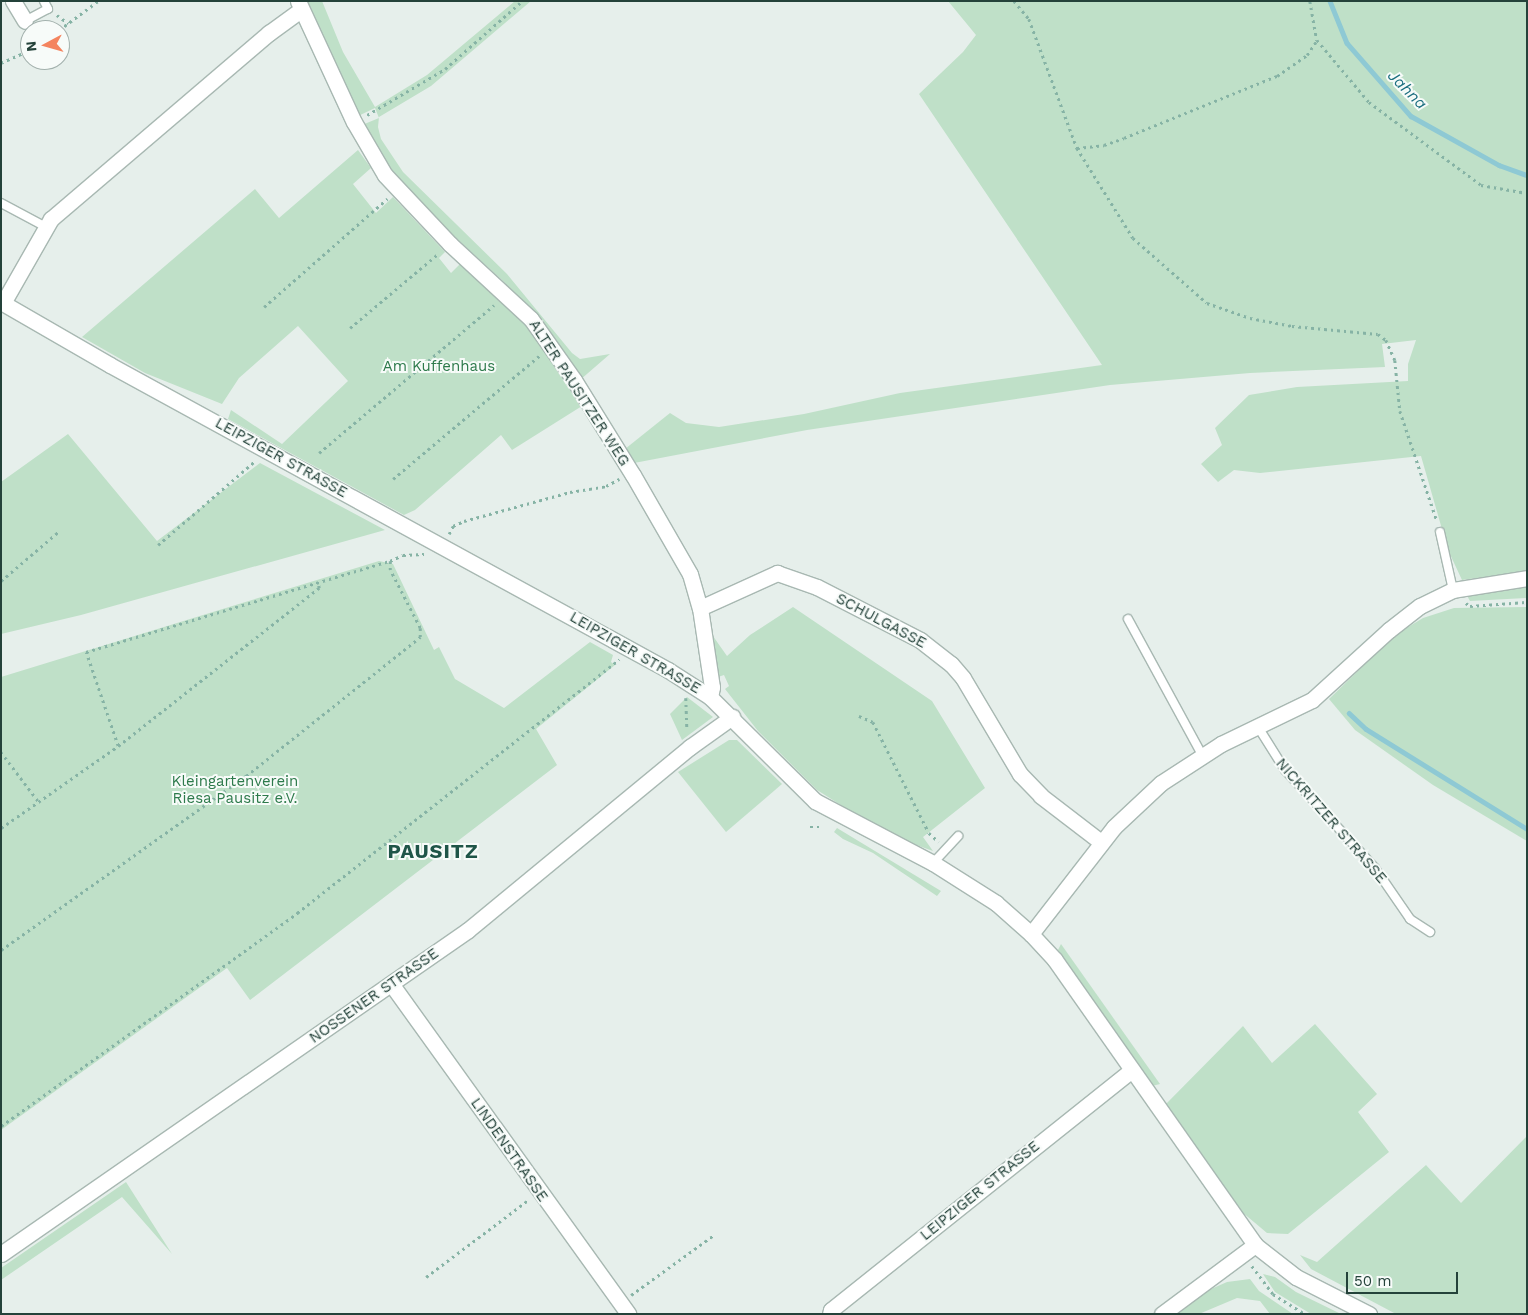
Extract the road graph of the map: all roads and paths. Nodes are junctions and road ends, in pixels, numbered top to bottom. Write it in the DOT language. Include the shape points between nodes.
graph roads {
  1 [pos="13,1"];
  2 [pos="44,1"];
  3 [pos="98,1"];
  4 [pos="522,1"];
  5 [pos="1014,1"];
  6 [pos="1310,1"];
  7 [pos="299,6"];
  8 [pos="24,20"];
  9 [pos="27,20"];
  10 [pos="70,22"];
  11 [pos="1317,40"];
  12 [pos="20,54"];
  13 [pos="1,63"];
  14 [pos="354,122"];
  15 [pos="1077,148"];
  16 [pos="397,189"];
  17 [pos="1527,193"];
  18 [pos="1,203"];
  19 [pos="46,228"];
  20 [pos="450,244"];
  21 [pos="507,294"];
  22 [pos="2,302"];
  23 [pos="264,307"];
  24 [pos="350,328"];
  25 [pos="551,346"];
  26 [pos="262,447"];
  27 [pos="319,453"];
  28 [pos="633,475"];
  29 [pos="393,479"];
  30 [pos="58,532"];
  31 [pos="1440,532"];
  32 [pos="158,545"];
  33 [pos="443,547"];
  34 [pos="390,561"];
  35 [pos="1527,578"];
  36 [pos="1,581"];
  37 [pos="318,583"];
  38 [pos="1453,590"];
  39 [pos="1527,602"];
  40 [pos="700,608"];
  41 [pos="1128,619"];
  42 [pos="630,649"];
  43 [pos="693,686"];
  44 [pos="710,697"];
  45 [pos="859,716"];
  46 [pos="732,718"];
  47 [pos="1258,727"];
  48 [pos="118,746"];
  49 [pos="690,747"];
  50 [pos="1,752"];
  51 [pos="1202,756"];
  52 [pos="39,802"];
  53 [pos="810,827"];
  54 [pos="823,827"];
  55 [pos="1,828"];
  56 [pos="958,836"];
  57 [pos="1102,842"];
  58 [pos="944,847"];
  59 [pos="933,863"];
  60 [pos="1430,932"];
  61 [pos="1031,934"];
  62 [pos="1,950"];
  63 [pos="392,985"];
  64 [pos="1132,1070"];
  65 [pos="1,1126"];
  66 [pos="538,1192"];
  67 [pos="714,1235"];
  68 [pos="1249,1249"];
  69 [pos="1,1254"];
  70 [pos="426,1277"];
  71 [pos="624,1308"];
  72 [pos="830,1314"];
  73 [pos="1162,1314"];
  74 [pos="1306,1314"];
  75 [pos="1369,1314"];
  1 -- 8 [label="street"];
  2 -- 9 [label="lane" via="48,9"];
  3 -- 10 [label="path"];
  4 -- 14 [label="path" via="428,82"];
  5 -- 15 [label="path" via="1029,19"];
  6 -- 11 [label="path"];
  7 -- 14 [label="street, ALTER PAUSITZER WEG"];
  7 -- 19 [label="street" via="51,219"];
  11 -- 15 [label="path" via="1307,55 1277,76 1124,138 1104,145"];
  11 -- 17 [label="path" via="1369,102 1481,185"];
  12 -- 13 [label="path"];
  14 -- 16 [label="street, ALTER PAUSITZER WEG" via="373,158"];
  15 -- 31 [label="path" via="1133,238 1208,303 1250,318 1292,326 1378,334 1386,340 1395,360 1400,411 1420,462"];
  16 -- 20 [label="street, ALTER PAUSITZER WEG"];
  16 -- 23 [label="path"];
  18 -- 19 [label="lane"];
  19 -- 22 [label="street"];
  20 -- 21 [label="street, ALTER PAUSITZER WEG"];
  20 -- 24 [label="path"];
  21 -- 25 [label="street, ALTER PAUSITZER WEG"];
  21 -- 27 [label="path"];
  22 -- 26 [label="street, LEIPZIGER STRASSE"];
  25 -- 28 [label="street, ALTER PAUSITZER WEG"];
  25 -- 29 [label="path"];
  26 -- 32 [label="path" via="256,460"];
  26 -- 33 [label="street, LEIPZIGER STRASSE"];
  28 -- 33 [label="path" via="606,486 570,492 453,526"];
  28 -- 40 [label="street, ALTER PAUSITZER WEG" via="690,574"];
  30 -- 36 [label="path"];
  31 -- 38 [label="lane"];
  33 -- 34 [label="path" via="428,554 402,556"];
  33 -- 42 [label="street, LEIPZIGER STRASSE"];
  34 -- 37 [label="path"];
  34 -- 62 [label="path" via="390,570 420,628 420,637 246,776"];
  35 -- 38 [label="street"];
  37 -- 48 [label="path" via="319,588"];
  37 -- 48 [label="path" via="86,652"];
  38 -- 39 [label="path" via="1470,606"];
  38 -- 47 [label="street" via="1420,606 1389,630 1312,700"];
  40 -- 44 [label="street, ALTER PAUSITZER WEG" via="712,687"];
  40 -- 57 [label="street, SCHULGASSE" via="777,573 858,606 920,640 951,664 1020,774 1041,796"];
  41 -- 51 [label="lane"];
  42 -- 43 [label="street, LEIPZIGER STRASSE"];
  42 -- 65 [label="path" via="305,907"];
  43 -- 44 [label="street, LEIPZIGER STRASSE"];
  43 -- 49 [label="path" via="686,697"];
  44 -- 46 [label="street, LEIPZIGER STRASSE"];
  45 -- 58 [label="path" via="873,722 929,833"];
  46 -- 49 [label="street, NOSSENER STRASSE"];
  46 -- 59 [label="street, LEIPZIGER STRASSE" via="815,801"];
  47 -- 51 [label="street"];
  47 -- 60 [label="lane, NICKRITZER STRASSE" via="1285,770 1376,868 1410,919"];
  48 -- 52 [label="path"];
  49 -- 63 [label="street, NOSSENER STRASSE" via="468,930"];
  50 -- 52 [label="path"];
  51 -- 57 [label="street" via="1138,802"];
  52 -- 55 [label="path"];
  53 -- 54 [label="path"];
  56 -- 58 [label="lane"];
  57 -- 61 [label="street"];
  58 -- 59 [label="lane"];
  59 -- 61 [label="street, LEIPZIGER STRASSE" via="996,903"];
  61 -- 64 [label="street, LEIPZIGER STRASSE" via="1066,975"];
  63 -- 66 [label="street, LINDENSTRASSE"];
  63 -- 69 [label="street, NOSSENER STRASSE"];
  64 -- 68 [label="street, LEIPZIGER STRASSE"];
  64 -- 72 [label="street, LEIPZIGER STRASSE"];
  66 -- 70 [label="path"];
  66 -- 71 [label="street, LINDENSTRASSE"];
  67 -- 71 [label="path"];
  68 -- 73 [label="street"];
  68 -- 74 [label="path" via="1264,1285 1287,1304"];
  68 -- 75 [label="street, LEIPZIGER STRASSE" via="1296,1278"];
}
